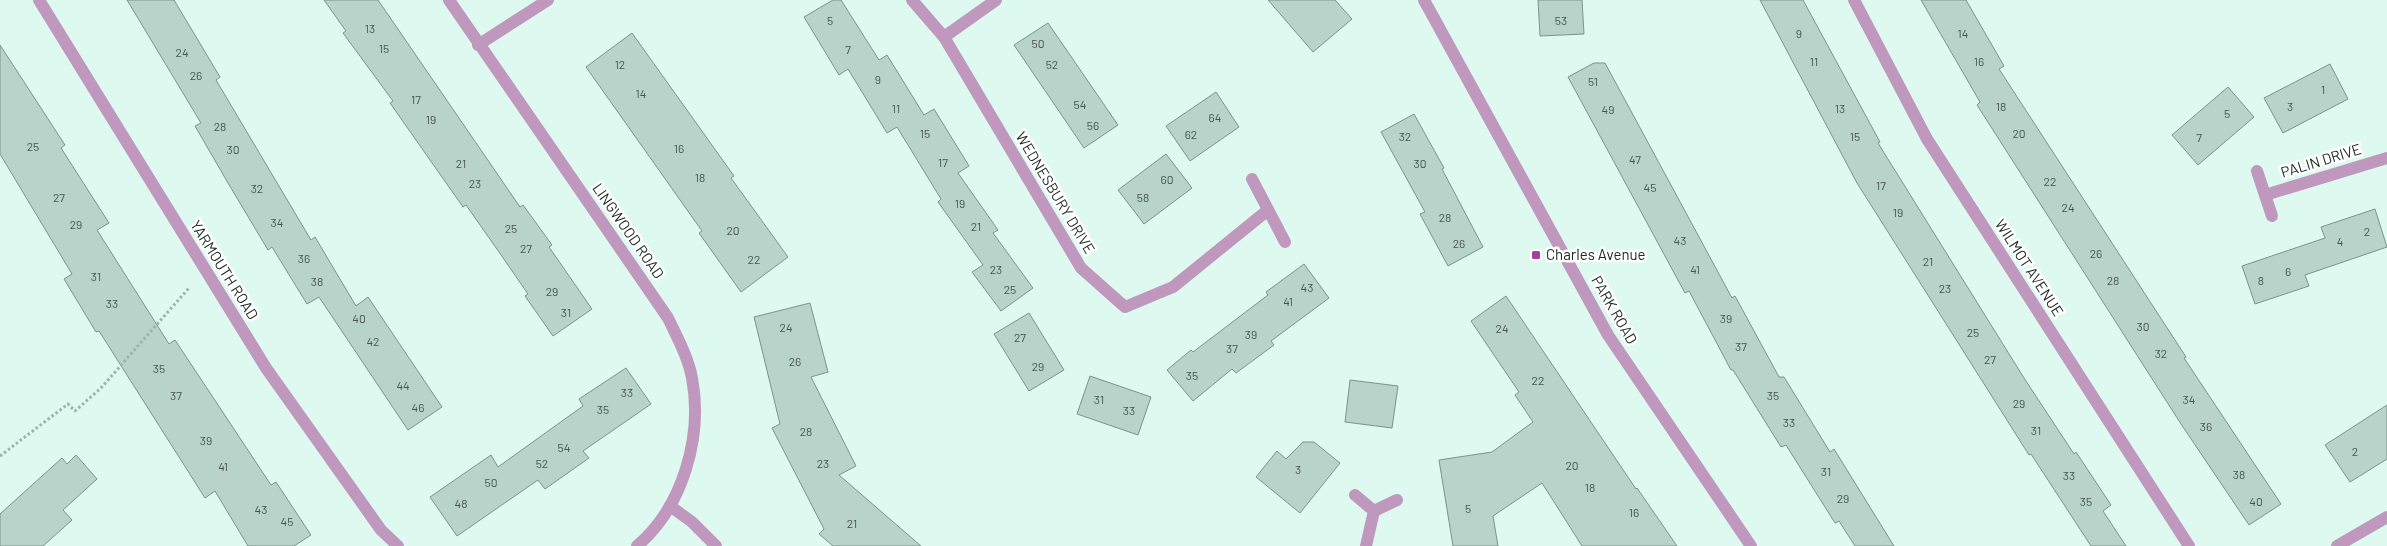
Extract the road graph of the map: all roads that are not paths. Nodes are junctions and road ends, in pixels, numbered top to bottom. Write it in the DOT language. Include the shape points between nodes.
graph roads {
  1 [pos="39,0"];
  2 [pos="448,0"];
  3 [pos="548,0"];
  4 [pos="912,0"];
  5 [pos="996,0"];
  6 [pos="1854,0"];
  7 [pos="1426,1"];
  8 [pos="944,37"];
  9 [pos="478,45"];
  10 [pos="2387,158"];
  11 [pos="2257,171"];
  12 [pos="1252,179"];
  13 [pos="2264,194"];
  14 [pos="1268,210"];
  15 [pos="2272,216"];
  16 [pos="1285,242"];
  17 [pos="1355,495"];
  18 [pos="1397,500"];
  19 [pos="670,506"];
  20 [pos="1374,511"];
  21 [pos="2387,517"];
  22 [pos="398,546"];
  23 [pos="637,546"];
  24 [pos="716,546"];
  25 [pos="1366,546"];
  26 [pos="1752,546"];
  27 [pos="2189,546"];
  28 [pos="2337,546"];
  1 -- 22 [label="street, YARMOUTH ROAD" via="266,368 381,530"];
  2 -- 9 [label="street, LINGWOOD ROAD"];
  3 -- 9 [label="street"];
  4 -- 8 [label="street, WEDNESBURY DRIVE"];
  5 -- 8 [label="street"];
  6 -- 27 [label="street, WILMOT AVENUE" via="1927,139"];
  7 -- 26 [label="street, PARK ROAD" via="1608,335"];
  8 -- 14 [label="street, WEDNESBURY DRIVE" via="1081,268 1125,307 1173,287"];
  9 -- 19 [label="street, LINGWOOD ROAD" via="668,318 682,348 692,378 696,415 692,448"];
  10 -- 13 [label="street, PALIN DRIVE"];
  11 -- 13 [label="street, PALIN DRIVE"];
  12 -- 14 [label="street"];
  13 -- 15 [label="street, PALIN DRIVE"];
  14 -- 16 [label="street"];
  17 -- 20 [label="street"];
  18 -- 20 [label="street"];
  19 -- 23 [label="street"];
  19 -- 24 [label="street"];
  20 -- 25 [label="street"];
  21 -- 28 [label="street"];
}
